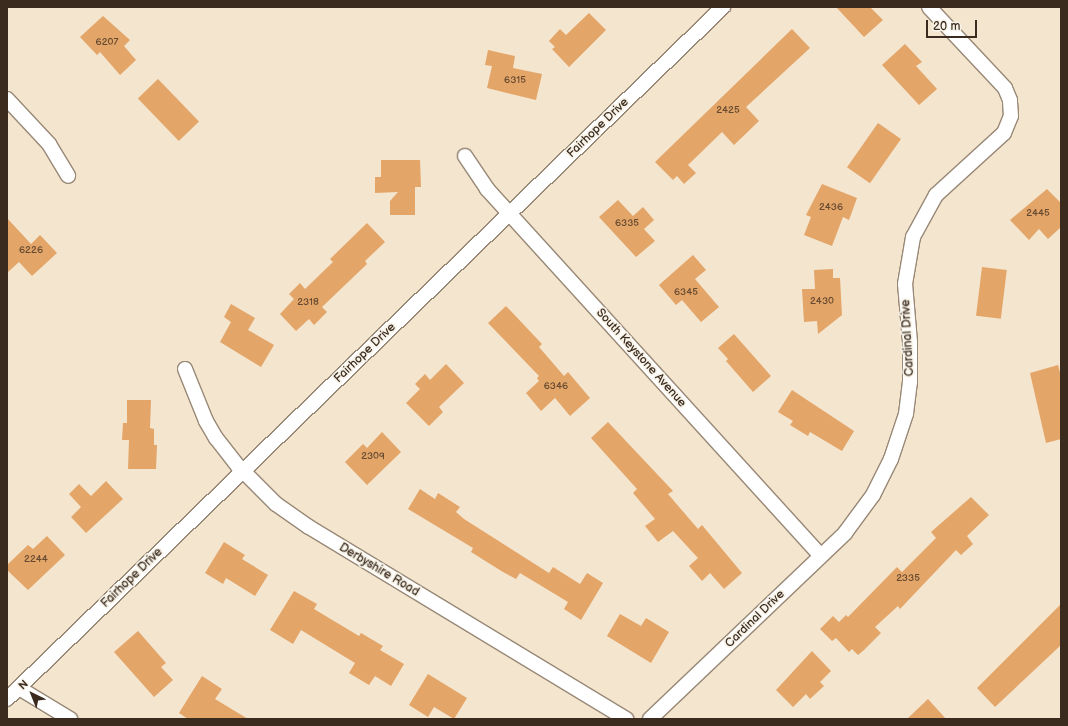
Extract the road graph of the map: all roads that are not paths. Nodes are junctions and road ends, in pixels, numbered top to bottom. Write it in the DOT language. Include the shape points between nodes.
graph roads {
  1 [pos="723,7"];
  2 [pos="929,7"];
  3 [pos="7,99"];
  4 [pos="465,156"];
  5 [pos="68,176"];
  6 [pos="510,213"];
  7 [pos="185,369"];
  8 [pos="243,471"];
  9 [pos="821,556"];
  10 [pos="19,688"];
  11 [pos="7,699"];
  12 [pos="70,719"];
  13 [pos="626,719"];
  14 [pos="650,719"];
  1 -- 6 [label="street, Fairhope Drive"];
  2 -- 9 [label="street, Cardinal Drive" via="1003,86 1010,100 1010,123 1004,133 936,195 913,237 905,284 911,366 906,414 891,459 873,495 845,533"];
  3 -- 5 [label="street" via="49,144"];
  4 -- 6 [label="street, South Keystone Avenue" via="482,182"];
  6 -- 8 [label="street, Fairhope Drive"];
  6 -- 9 [label="street, South Keystone Avenue"];
  7 -- 8 [label="street, Derbyshire Road" via="206,421 221,445"];
  8 -- 10 [label="street, Fairhope Drive"];
  8 -- 13 [label="street, Derbyshire Road" via="276,504 309,527"];
  9 -- 14 [label="street, Cardinal Drive"];
  10 -- 11 [label="street, Fairhope Drive"];
  10 -- 12 [label="street"];
}
